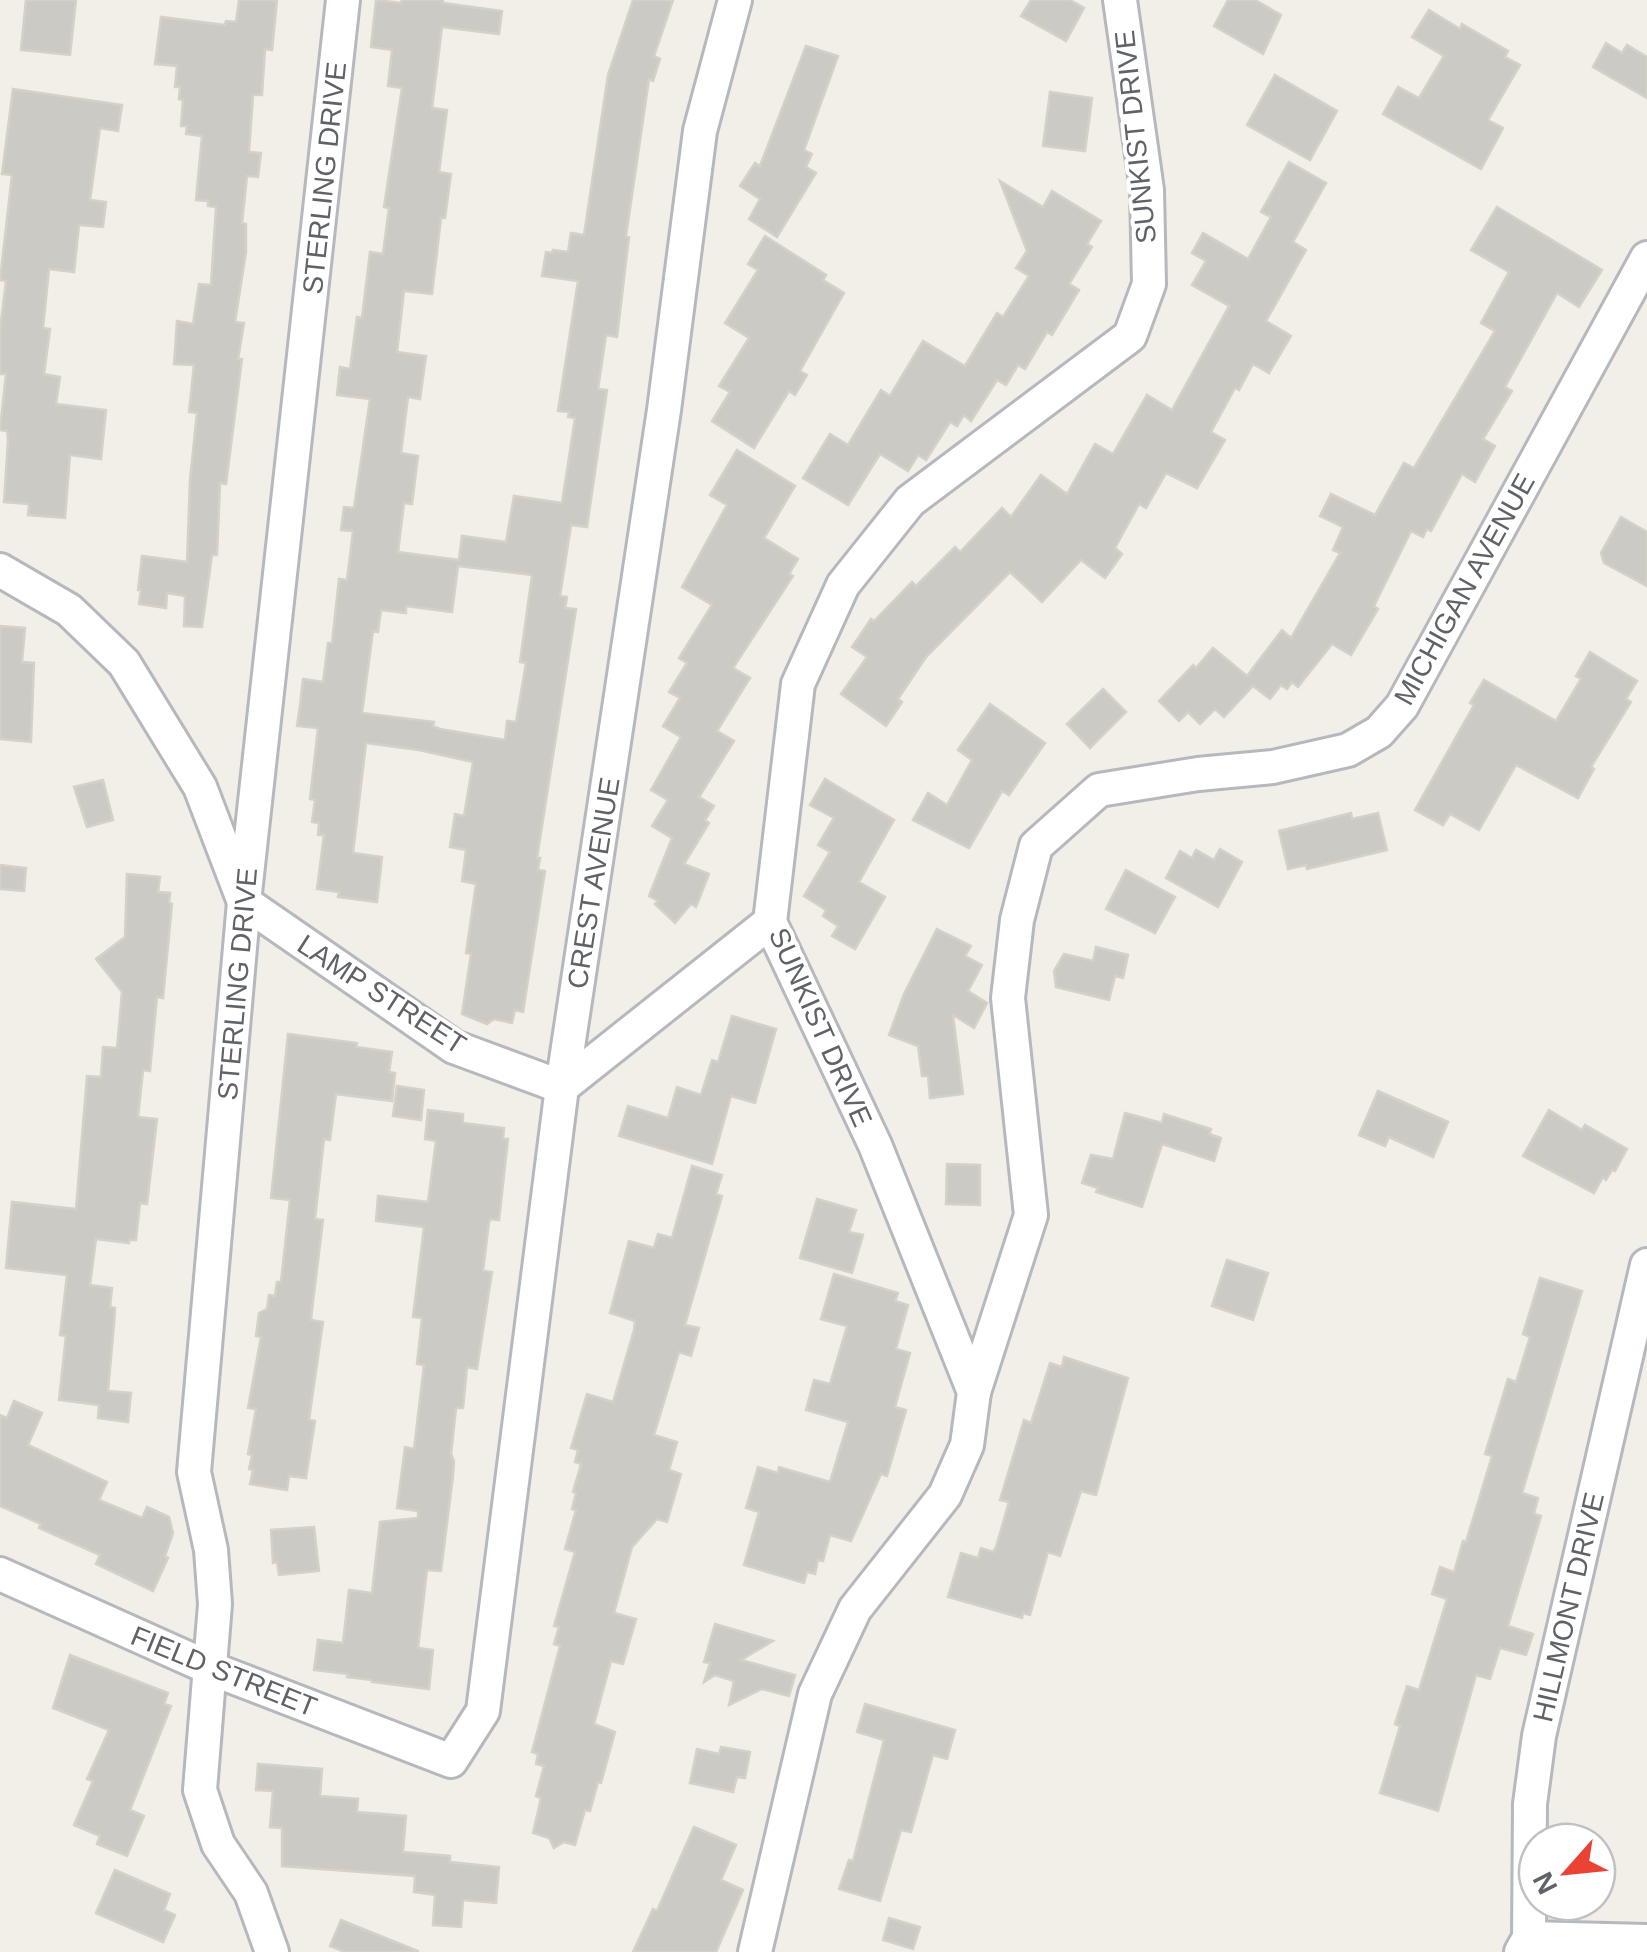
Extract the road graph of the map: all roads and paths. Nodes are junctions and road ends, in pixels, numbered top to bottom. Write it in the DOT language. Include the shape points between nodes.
graph roads {
  1 [pos="343,0"];
  2 [pos="734,0"];
  3 [pos="1120,0"];
  4 [pos="1647,258"];
  5 [pos="0,570"];
  6 [pos="244,902"];
  7 [pos="770,922"];
  8 [pos="562,1087"];
  9 [pos="1647,1265"];
  10 [pos="974,1392"];
  11 [pos="0,1574"];
  12 [pos="212,1669"];
  13 [pos="451,1761"];
  14 [pos="1647,1941"];
  15 [pos="1525,1945"];
  16 [pos="272,1952"];
  17 [pos="755,1952"];
  1 -- 6 [label="street, STERLING DRIVE"];
  2 -- 8 [label="street, CREST AVENUE" via="700,131"];
  3 -- 7 [label="street, SUNKIST DRIVE" via="1147,190 1149,284 1130,336 910,501 842,586 798,684"];
  4 -- 10 [label="street, MICHIGAN AVENUE" via="1402,706 1379,732 1348,750 1273,767 1099,790 1036,846 1017,920 1008,998 1031,1216"];
  5 -- 6 [label="street" via="69,610 124,664 200,787"];
  6 -- 8 [label="street, LAMP STREET" via="454,1046"];
  6 -- 12 [label="street, STERLING DRIVE" via="194,1472 211,1550"];
  7 -- 8 [label="street"];
  7 -- 10 [label="street, SUNKIST DRIVE" via="875,1145"];
  8 -- 13 [label="street, CREST AVENUE" via="483,1711"];
  9 -- 15 [label="street, HILLMONT DRIVE" via="1538,1736"];
  10 -- 17 [label="street, SUNKIST DRIVE" via="967,1445 945,1495 855,1609 815,1694"];
  11 -- 12 [label="street, FIELD STREET"];
  12 -- 13 [label="street, FIELD STREET"];
  12 -- 16 [label="street, STERLING DRIVE" via="200,1790 218,1844 251,1893"];
  14 -- 15 [label="street"];
}
